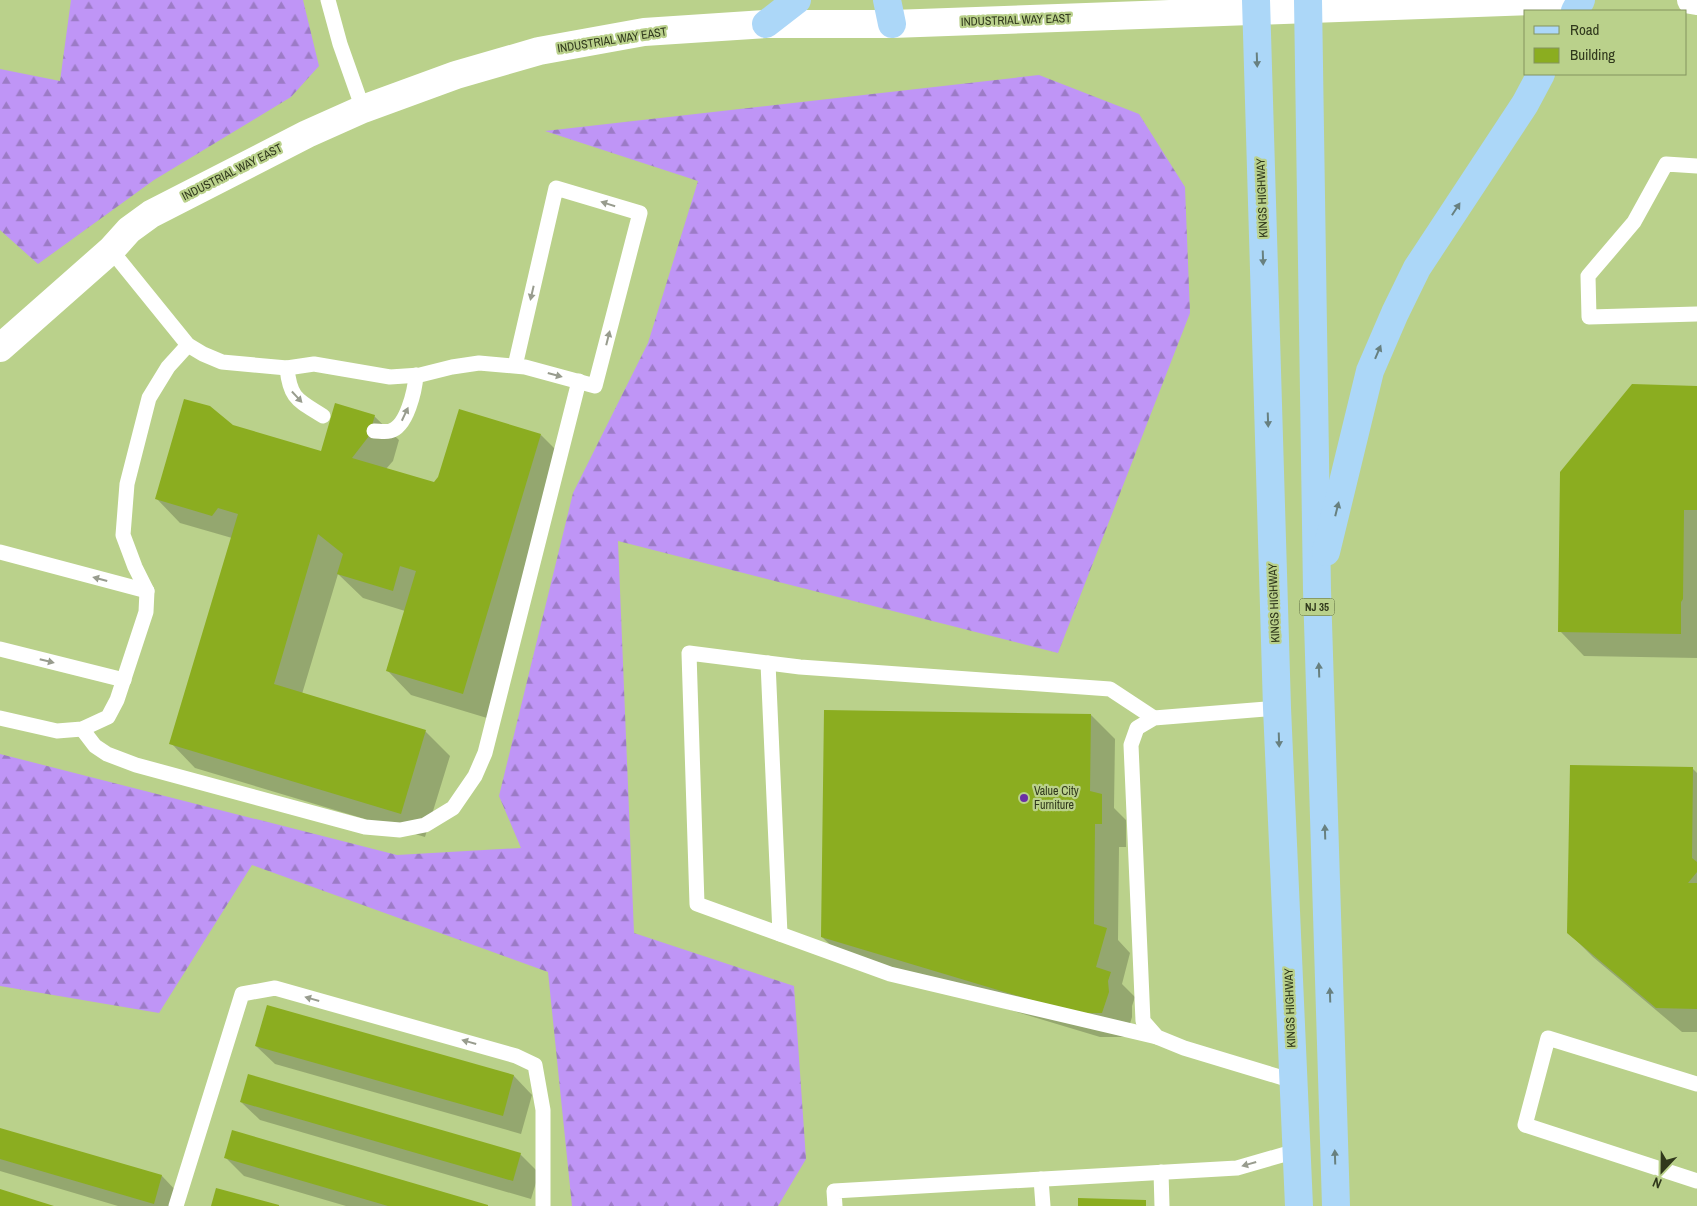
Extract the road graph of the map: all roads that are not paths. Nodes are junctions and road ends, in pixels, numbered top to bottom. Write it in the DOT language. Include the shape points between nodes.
graph roads {
  1 [pos="328,0"];
  2 [pos="796,0"];
  3 [pos="1558,0"];
  4 [pos="1691,0"];
  5 [pos="1697,1"];
  6 [pos="1308,4"];
  7 [pos="1256,6"];
  8 [pos="890,12"];
  9 [pos="766,24"];
  10 [pos="1540,75"];
  11 [pos="363,109"];
  12 [pos="1697,166"];
  13 [pos="111,250"];
  14 [pos="1697,314"];
  15 [pos="188,345"];
  16 [pos="0,348"];
  17 [pos="514,366"];
  18 [pos="288,368"];
  19 [pos="416,375"];
  20 [pos="579,381"];
  21 [pos="323,416"];
  22 [pos="374,431"];
  23 [pos="0,552"];
  24 [pos="1317,590"];
  25 [pos="147,591"];
  26 [pos="0,649"];
  27 [pos="768,663"];
  28 [pos="124,680"];
  29 [pos="1277,708"];
  30 [pos="0,718"];
  31 [pos="1154,718"];
  32 [pos="82,729"];
  33 [pos="780,934"];
  34 [pos="1157,1038"];
  35 [pos="1293,1081"];
  36 [pos="1697,1084"];
  37 [pos="1296,1151"];
  38 [pos="1160,1172"];
  39 [pos="1041,1179"];
  40 [pos="1697,1181"];
  41 [pos="176,1206"];
  42 [pos="543,1206"];
  43 [pos="835,1206"];
  44 [pos="1043,1206"];
  45 [pos="1162,1206"];
  46 [pos="1299,1206"];
  47 [pos="1336,1206"];
  1 -- 11 [label="lane"];
  2 -- 9 [label="main road"];
  3 -- 6 [label="street, INDUSTRIAL WAY EAST"];
  4 -- 5 [label="street"];
  6 -- 7 [label="street, INDUSTRIAL WAY EAST"];
  6 -- 24 [label="main road, NJ 35"];
  7 -- 8 [label="street, INDUSTRIAL WAY EAST"];
  7 -- 29 [label="main road, KINGS HIGHWAY, one-way"];
  8 -- 9 [label="street, INDUSTRIAL WAY EAST"];
  9 -- 11 [label="street, INDUSTRIAL WAY EAST" via="644,32 539,52 456,74"];
  24 -- 10 [label="main road, one-way" via="1370,371 1394,313 1417,268 1525,104"];
  11 -- 13 [label="street, INDUSTRIAL WAY EAST" via="151,214 129,230"];
  12 -- 14 [label="lane" via="1666,164 1634,222 1588,276 1590,317"];
  13 -- 15 [label="lane"];
  13 -- 16 [label="street, INDUSTRIAL WAY EAST"];
  15 -- 18 [label="lane" via="222,362"];
  15 -- 25 [label="lane" via="168,367 149,398 127,484 123,535"];
  17 -- 19 [label="lane" via="479,364"];
  17 -- 20 [label="lane, one-way"];
  20 -- 17 [label="lane, one-way" via="595,386 640,213 556,188"];
  18 -- 19 [label="lane" via="314,364 390,377"];
  18 -- 21 [label="lane, one-way" via="289,385 295,397"];
  22 -- 19 [label="lane, one-way" via="390,431 398,427 414,393"];
  20 -- 32 [label="lane" via="485,753 475,776 453,808 425,825 400,830 365,826 136,765 95,746"];
  25 -- 23 [label="lane, one-way"];
  47 -- 24 [label="main road, NJ 35, one-way"];
  25 -- 28 [label="lane" via="146,612"];
  26 -- 28 [label="lane, one-way"];
  27 -- 31 [label="lane" via="1110,689"];
  27 -- 33 [label="lane"];
  27 -- 33 [label="lane" via="689,653 697,904"];
  28 -- 32 [label="lane" via="108,717"];
  29 -- 31 [label="lane"];
  29 -- 35 [label="main road, KINGS HIGHWAY, one-way"];
  30 -- 32 [label="lane" via="57,731"];
  31 -- 34 [label="lane" via="1137,728 1131,745 1143,1022"];
  33 -- 34 [label="lane" via="890,974"];
  34 -- 35 [label="lane"];
  35 -- 37 [label="main road, KINGS HIGHWAY"];
  36 -- 40 [label="lane" via="1548,1038 1525,1125"];
  37 -- 38 [label="lane, one-way" via="1237,1168"];
  37 -- 46 [label="main road, KINGS HIGHWAY"];
  38 -- 39 [label="lane"];
  38 -- 45 [label="lane"];
  39 -- 43 [label="lane" via="834,1191"];
  39 -- 44 [label="lane"];
  42 -- 41 [label="lane, one-way" via="543,1110 534,1065 516,1056 275,988 242,994"];
}
